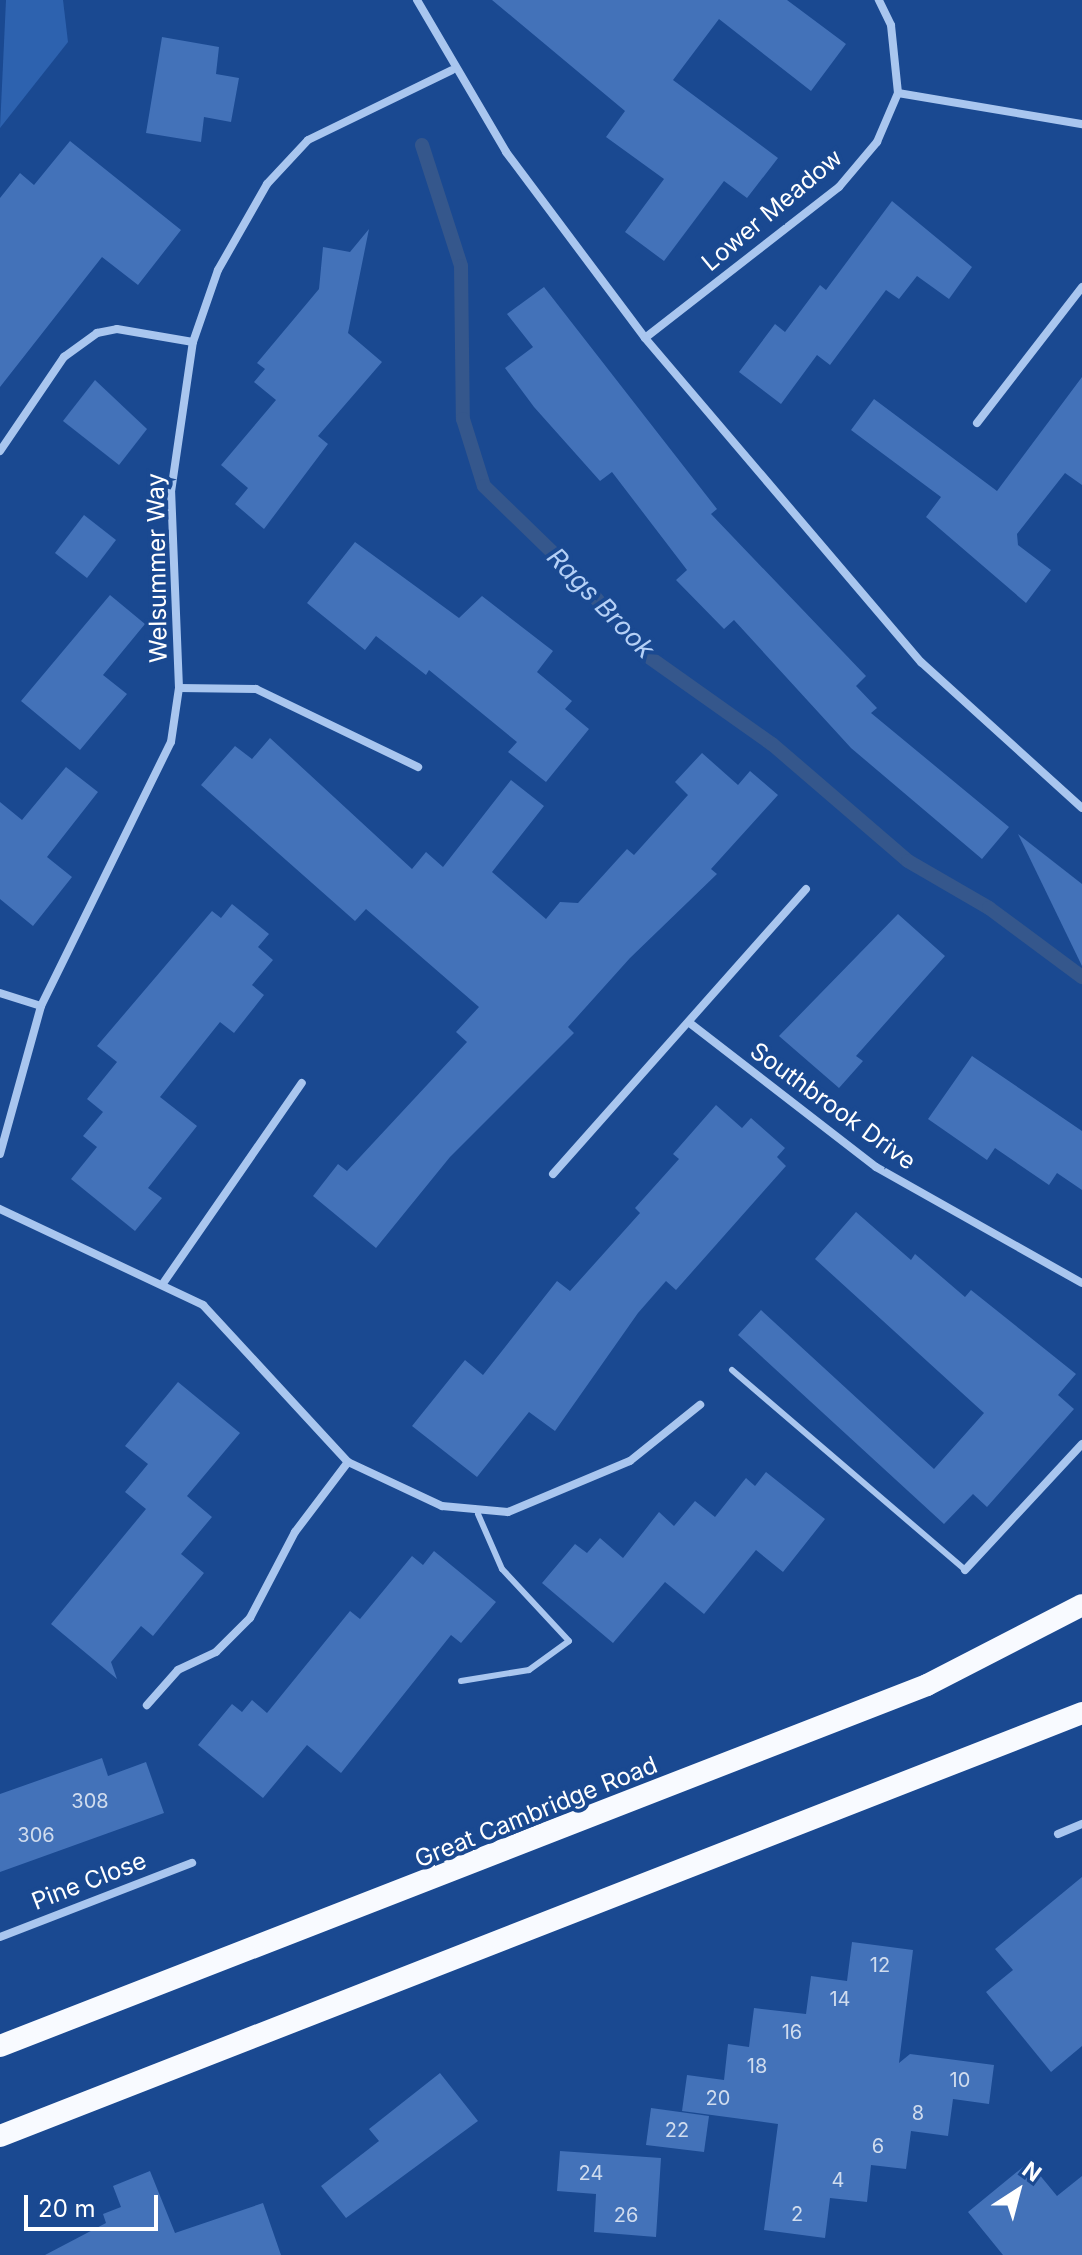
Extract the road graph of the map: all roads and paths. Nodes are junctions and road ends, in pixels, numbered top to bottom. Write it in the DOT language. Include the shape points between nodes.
graph roads {
  1 [pos="417,0"];
  2 [pos="879,0"];
  3 [pos="452,70"];
  4 [pos="898,93"];
  5 [pos="1082,124"];
  6 [pos="1082,287"];
  7 [pos="645,338"];
  8 [pos="193,342"];
  9 [pos="977,423"];
  10 [pos="0,451"];
  11 [pos="179,688"];
  12 [pos="418,767"];
  13 [pos="1082,808"];
  14 [pos="806,889"];
  15 [pos="0,993"];
  16 [pos="41,1006"];
  17 [pos="691,1024"];
  18 [pos="302,1083"];
  19 [pos="0,1154"];
  20 [pos="553,1174"];
  21 [pos="0,1209"];
  22 [pos="164,1282"];
  23 [pos="1082,1283"];
  24 [pos="732,1370"];
  25 [pos="700,1405"];
  26 [pos="1082,1444"];
  27 [pos="348,1462"];
  28 [pos="478,1514"];
  29 [pos="965,1570"];
  30 [pos="1082,1605"];
  31 [pos="461,1681"];
  32 [pos="147,1705"];
  33 [pos="1082,1713"];
  34 [pos="1082,1824"];
  35 [pos="1058,1834"];
  36 [pos="192,1863"];
  37 [pos="0,1937"];
  38 [pos="0,2046"];
  39 [pos="0,2136"];
  1 -- 3 [label="street"];
  2 -- 4 [label="street, Lower Meadow" via="891,25"];
  3 -- 7 [label="street"];
  3 -- 8 [label="street, Welsummer Way" via="343,118 292,155 245,218"];
  4 -- 5 [label="street"];
  4 -- 7 [label="street, Lower Meadow" via="877,142 839,187"];
  6 -- 9 [label="street"];
  7 -- 13 [label="street" via="921,662"];
  8 -- 10 [label="street" via="117,329 97,333 64,357"];
  8 -- 11 [label="street, Welsummer Way" via="171,492"];
  11 -- 12 [label="street" via="256,689"];
  11 -- 16 [label="street, Welsummer Way" via="171,742 141,813"];
  14 -- 17 [label="street"];
  15 -- 16 [label="street"];
  16 -- 19 [label="street, Welsummer Way"];
  17 -- 20 [label="street"];
  17 -- 23 [label="street, Southbrook Drive" via="876,1167"];
  18 -- 22 [label="street"];
  21 -- 22 [label="street"];
  22 -- 27 [label="street" via="233,1330"];
  24 -- 29 [label="lane"];
  25 -- 28 [label="street" via="596,1479 508,1512"];
  26 -- 29 [label="street"];
  27 -- 28 [label="street" via="411,1494"];
  27 -- 32 [label="street" via="295,1532 250,1618 216,1652 178,1670"];
  28 -- 31 [label="lane" via="502,1569 569,1641 529,1670"];
  30 -- 38 [label="highway, Great Cambridge Road" via="927,1685"];
  33 -- 39 [label="highway"];
  34 -- 35 [label="street"];
  36 -- 37 [label="street, Pine Close"];
}
